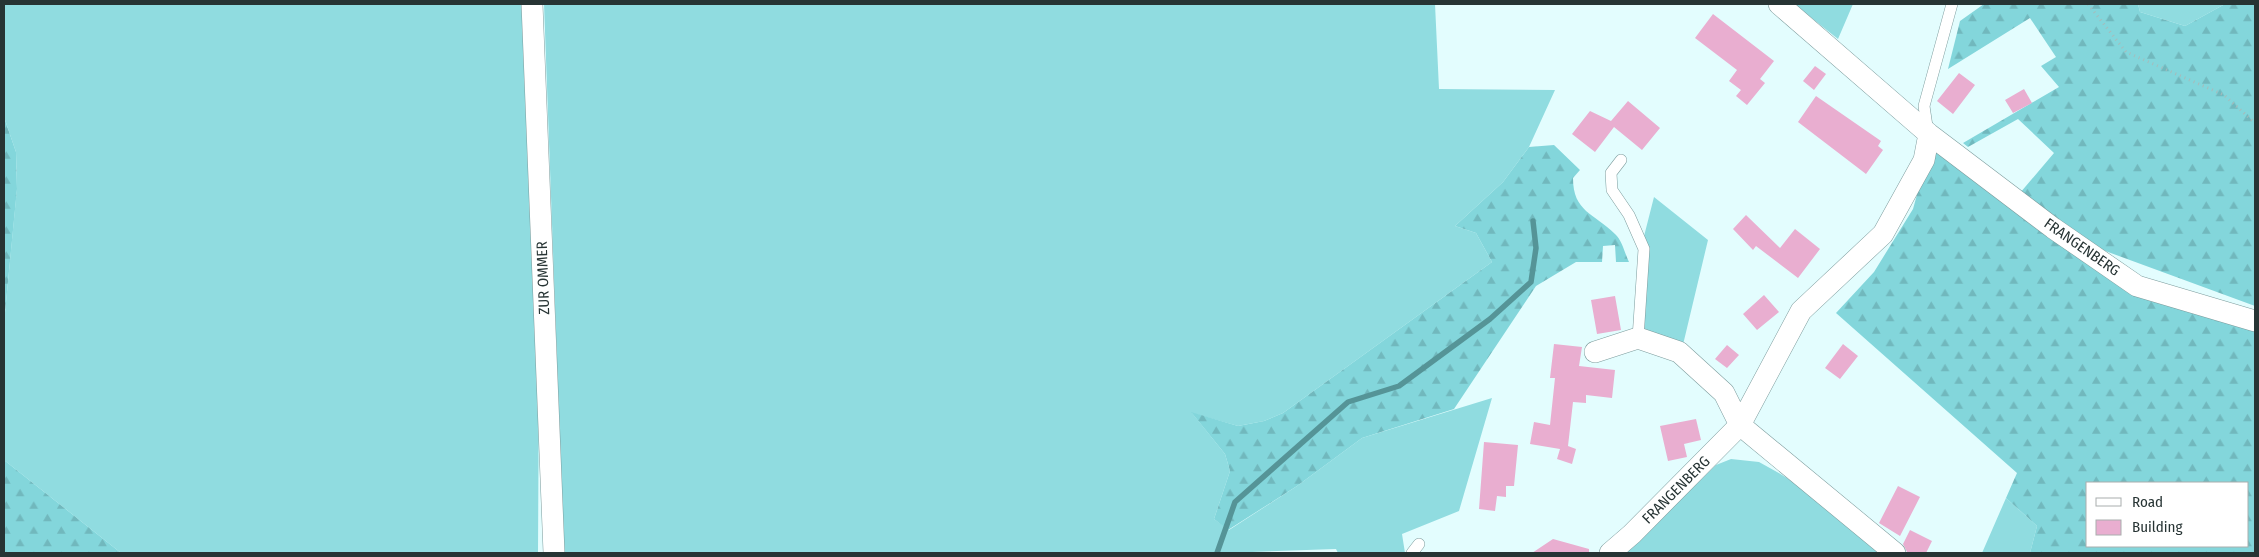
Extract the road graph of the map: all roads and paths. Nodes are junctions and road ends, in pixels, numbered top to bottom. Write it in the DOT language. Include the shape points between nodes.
graph roads {
  1 [pos="532,4"];
  2 [pos="1779,4"];
  3 [pos="1952,4"];
  4 [pos="2088,4"];
  5 [pos="2255,122"];
  6 [pos="1929,134"];
  7 [pos="1621,160"];
  8 [pos="2255,321"];
  9 [pos="1638,338"];
  10 [pos="1595,352"];
  11 [pos="1740,425"];
  12 [pos="554,553"];
  13 [pos="1610,553"];
  14 [pos="1896,553"];
  1 -- 12 [label="street, ZUR OMMER"];
  2 -- 6 [label="street, FRANGENBERG"];
  3 -- 6 [label="lane" via="1924,106"];
  4 -- 5 [label="path" via="2126,52 2224,95"];
  6 -- 8 [label="street, FRANGENBERG" via="2053,228 2138,286"];
  6 -- 11 [label="street, FRANGENBERG" via="1924,160 1883,234 1801,311"];
  7 -- 9 [label="lane" via="1611,173 1612,190 1629,215 1644,249"];
  9 -- 10 [label="street"];
  9 -- 11 [label="street" via="1678,352 1724,393"];
  11 -- 13 [label="street, FRANGENBERG"];
  11 -- 14 [label="street"];
}
